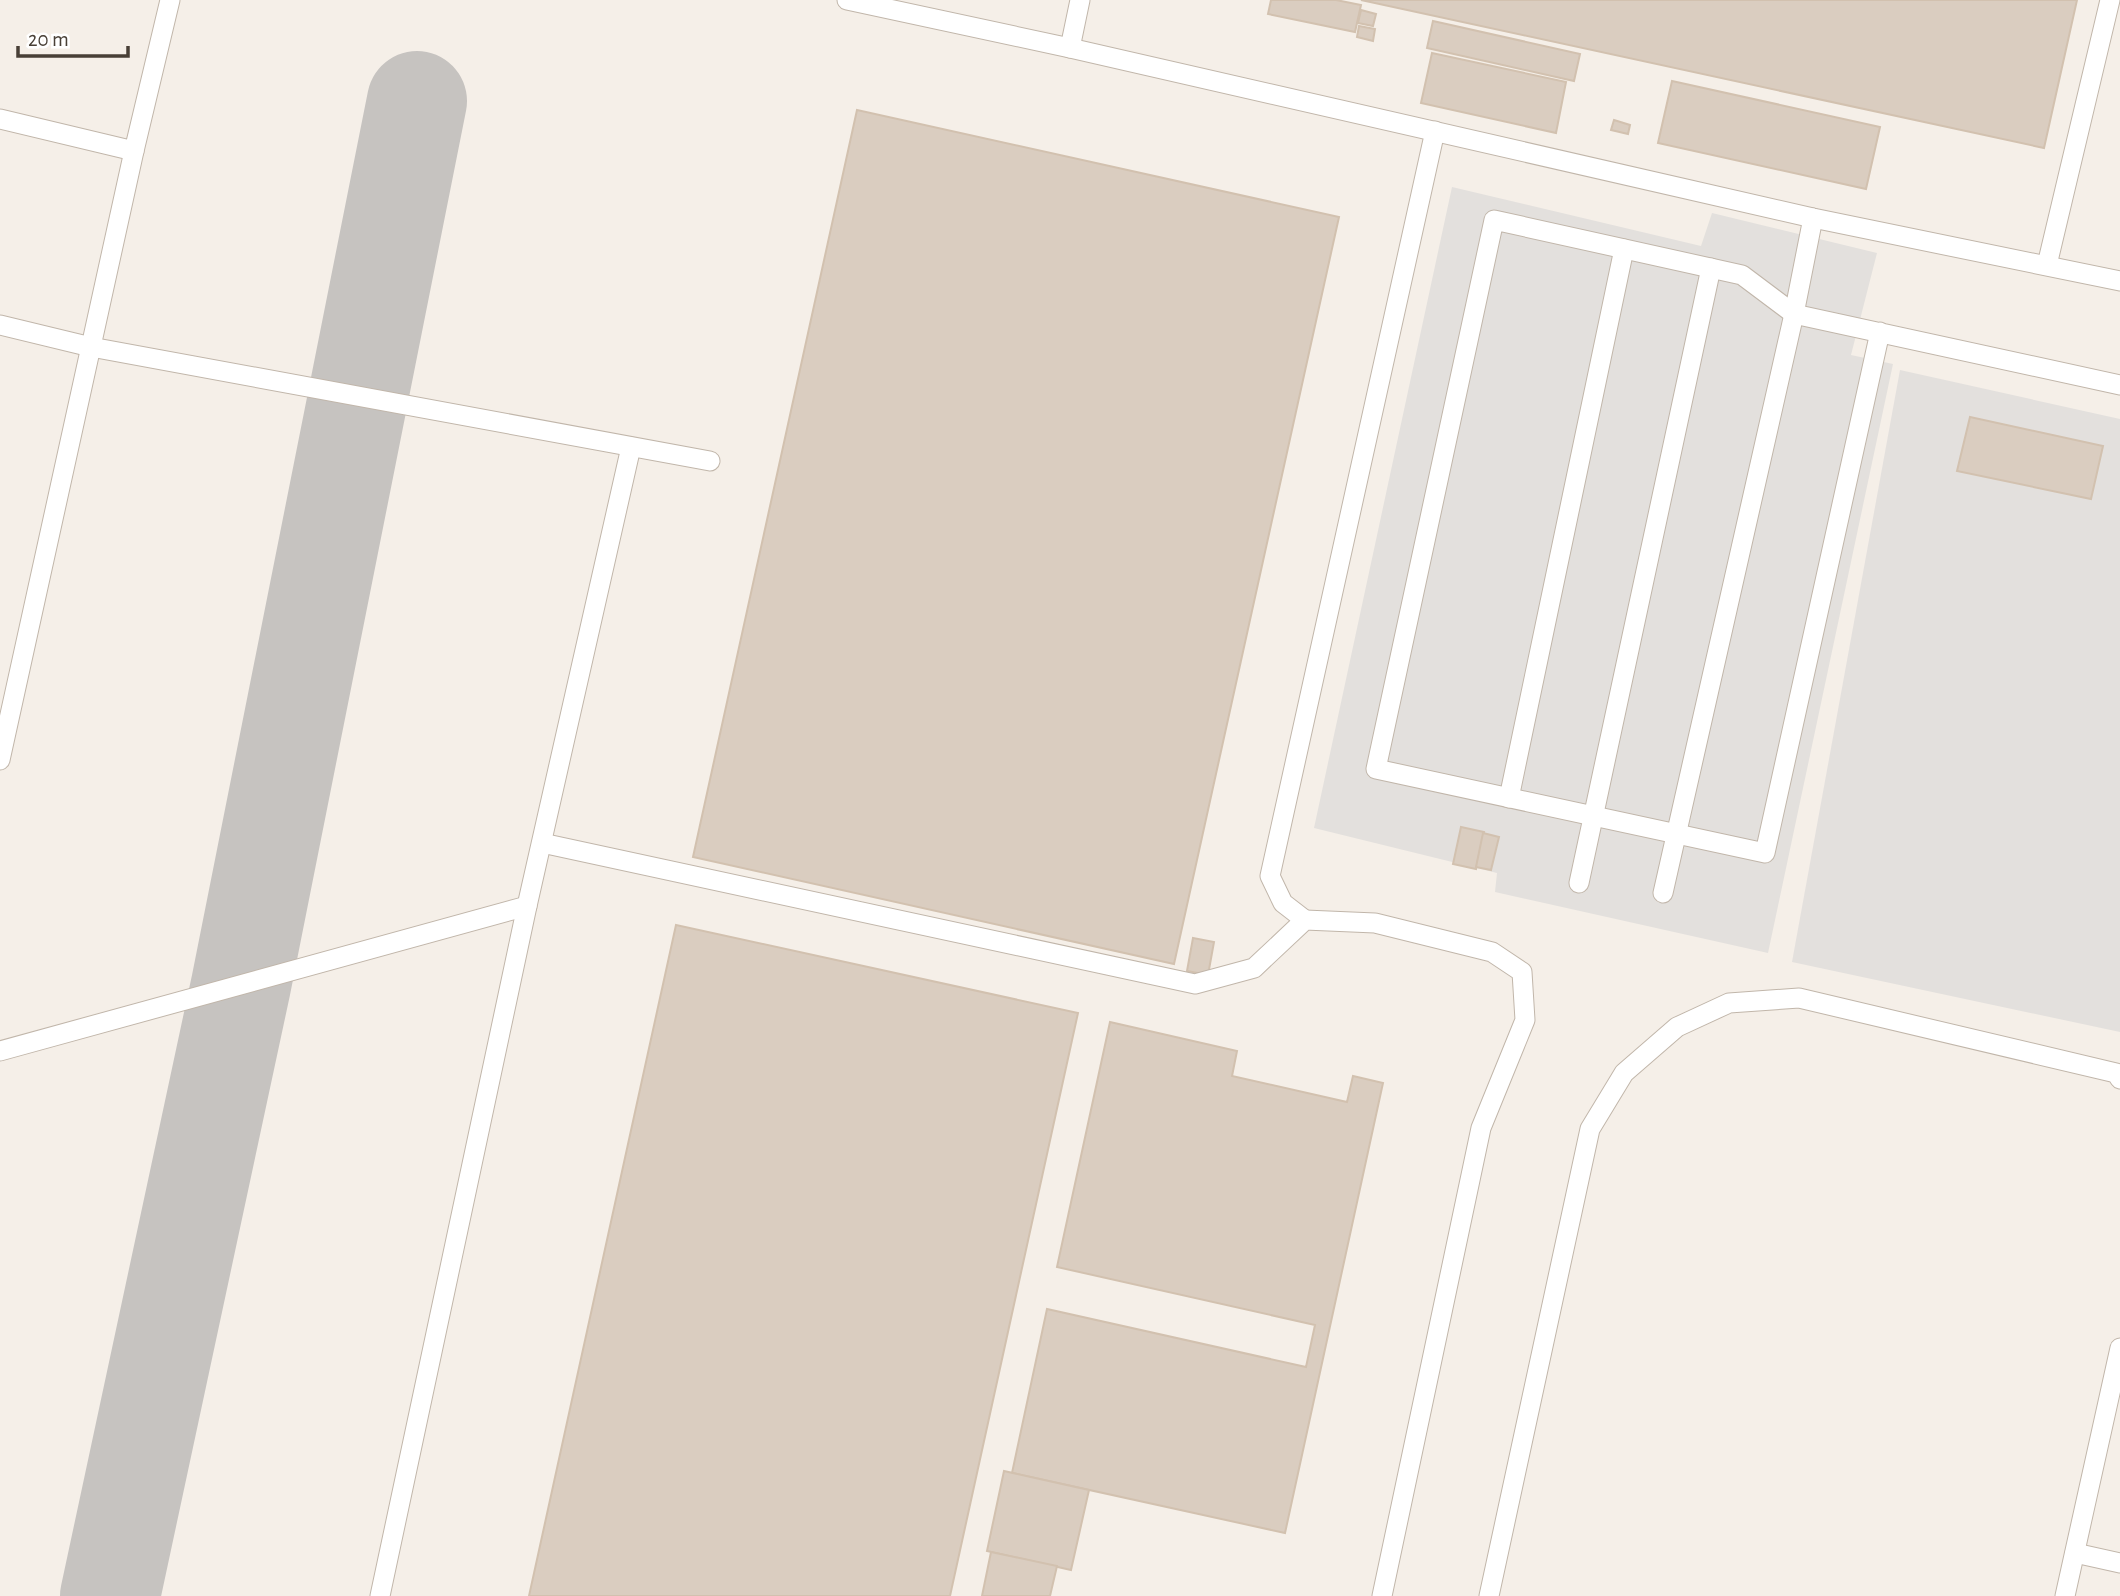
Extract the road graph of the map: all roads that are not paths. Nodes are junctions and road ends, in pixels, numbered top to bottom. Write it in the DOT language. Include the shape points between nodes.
graph roads {
  1 [pos="170,0"];
  2 [pos="847,0"];
  3 [pos="1080,0"];
  4 [pos="2109,0"];
  5 [pos="1070,48"];
  6 [pos="0,119"];
  7 [pos="1435,131"];
  8 [pos="134,150"];
  9 [pos="1813,218"];
  10 [pos="1624,249"];
  11 [pos="2048,265"];
  12 [pos="1711,268"];
  13 [pos="2120,281"];
  14 [pos="1794,314"];
  15 [pos="0,325"];
  16 [pos="1880,332"];
  17 [pos="91,347"];
  18 [pos="2120,385"];
  19 [pos="631,447"];
  20 [pos="710,461"];
  21 [pos="0,760"];
  22 [pos="1509,798"];
  23 [pos="1593,816"];
  24 [pos="1676,833"];
  25 [pos="542,843"];
  26 [pos="1580,883"];
  27 [pos="1663,893"];
  28 [pos="527,906"];
  29 [pos="1305,920"];
  30 [pos="0,1051"];
  31 [pos="2120,1079"];
  32 [pos="2120,1348"];
  33 [pos="2075,1553"];
  34 [pos="2120,1563"];
  35 [pos="380,1596"];
  36 [pos="1382,1596"];
  37 [pos="1489,1596"];
  38 [pos="2065,1596"];
  1 -- 8 [label="lane"];
  2 -- 5 [label="lane"];
  3 -- 5 [label="lane"];
  4 -- 11 [label="lane"];
  5 -- 7 [label="lane"];
  6 -- 8 [label="lane"];
  7 -- 9 [label="lane"];
  7 -- 29 [label="lane" via="1270,876 1283,903"];
  8 -- 17 [label="lane"];
  9 -- 11 [label="lane"];
  9 -- 14 [label="lane"];
  10 -- 12 [label="lane"];
  10 -- 22 [label="lane"];
  10 -- 22 [label="lane" via="1494,220 1376,769"];
  11 -- 13 [label="lane"];
  12 -- 14 [label="lane" via="1742,275"];
  12 -- 23 [label="lane"];
  14 -- 16 [label="lane"];
  14 -- 24 [label="lane"];
  15 -- 17 [label="lane"];
  16 -- 18 [label="lane"];
  16 -- 24 [label="lane" via="1765,853"];
  17 -- 19 [label="lane"];
  17 -- 21 [label="lane"];
  19 -- 20 [label="lane"];
  19 -- 25 [label="lane"];
  22 -- 23 [label="lane"];
  23 -- 24 [label="lane"];
  23 -- 26 [label="lane"];
  24 -- 27 [label="lane"];
  25 -- 28 [label="lane"];
  25 -- 29 [label="lane" via="1195,984 1254,968"];
  28 -- 30 [label="lane"];
  28 -- 35 [label="lane"];
  29 -- 36 [label="lane" via="1375,923 1492,952 1522,972 1525,1020 1481,1128"];
  31 -- 37 [label="lane" via="2116,1073 1799,998 1729,1003 1677,1027 1624,1073 1590,1129"];
  32 -- 33 [label="lane"];
  33 -- 34 [label="lane"];
  33 -- 38 [label="lane"];
}
